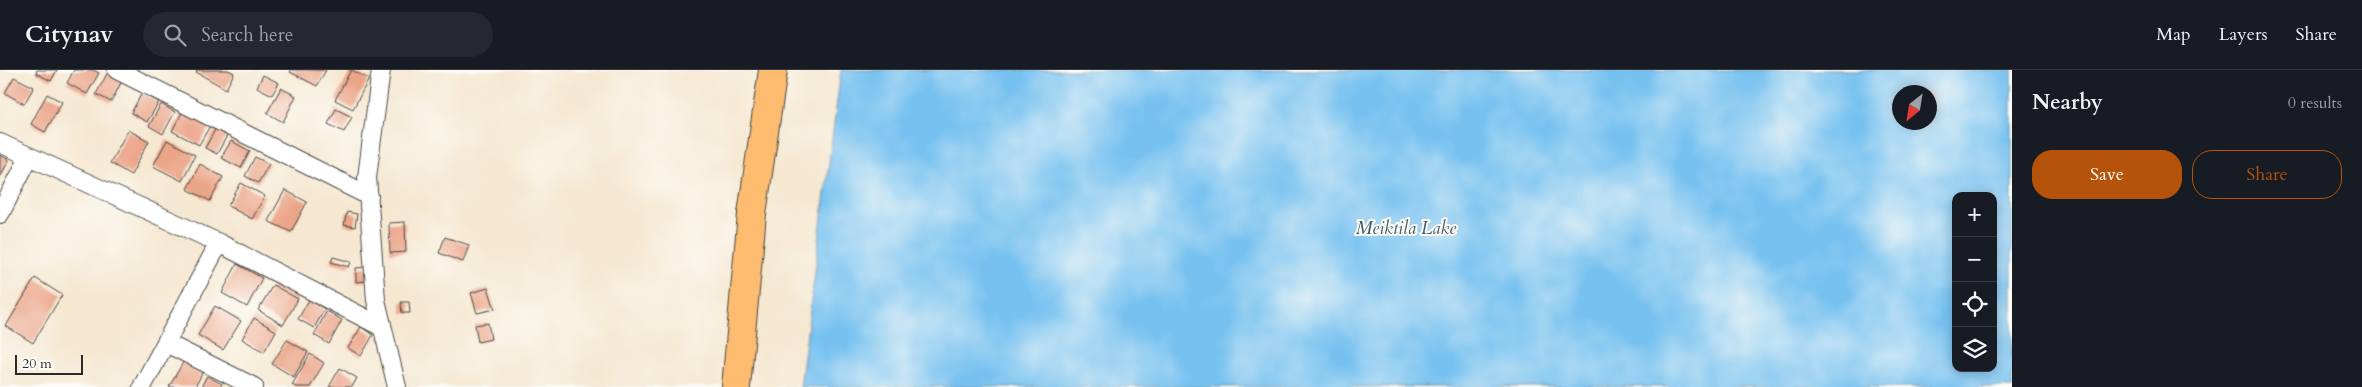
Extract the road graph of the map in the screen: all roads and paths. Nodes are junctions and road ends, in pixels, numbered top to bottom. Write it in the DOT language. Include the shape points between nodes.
graph roads {
  1 [pos="117,70"];
  2 [pos="773,70"];
  3 [pos="376,72"];
  4 [pos="0,143"];
  5 [pos="29,156"];
  6 [pos="369,196"];
  7 [pos="0,214"];
  8 [pos="220,243"];
  9 [pos="382,327"];
  10 [pos="166,343"];
  11 [pos="142,387"];
  12 [pos="254,387"];
  13 [pos="397,387"];
  14 [pos="736,387"];
  1 -- 6 [label="street"];
  2 -- 14 [label="main road" via="752,214"];
  3 -- 6 [label="street" via="367,177"];
  4 -- 5 [label="street"];
  5 -- 7 [label="street"];
  5 -- 8 [label="street"];
  6 -- 9 [label="street" via="376,300"];
  8 -- 9 [label="street"];
  8 -- 10 [label="street"];
  9 -- 13 [label="street"];
  10 -- 11 [label="street"];
  10 -- 12 [label="street"];
}
